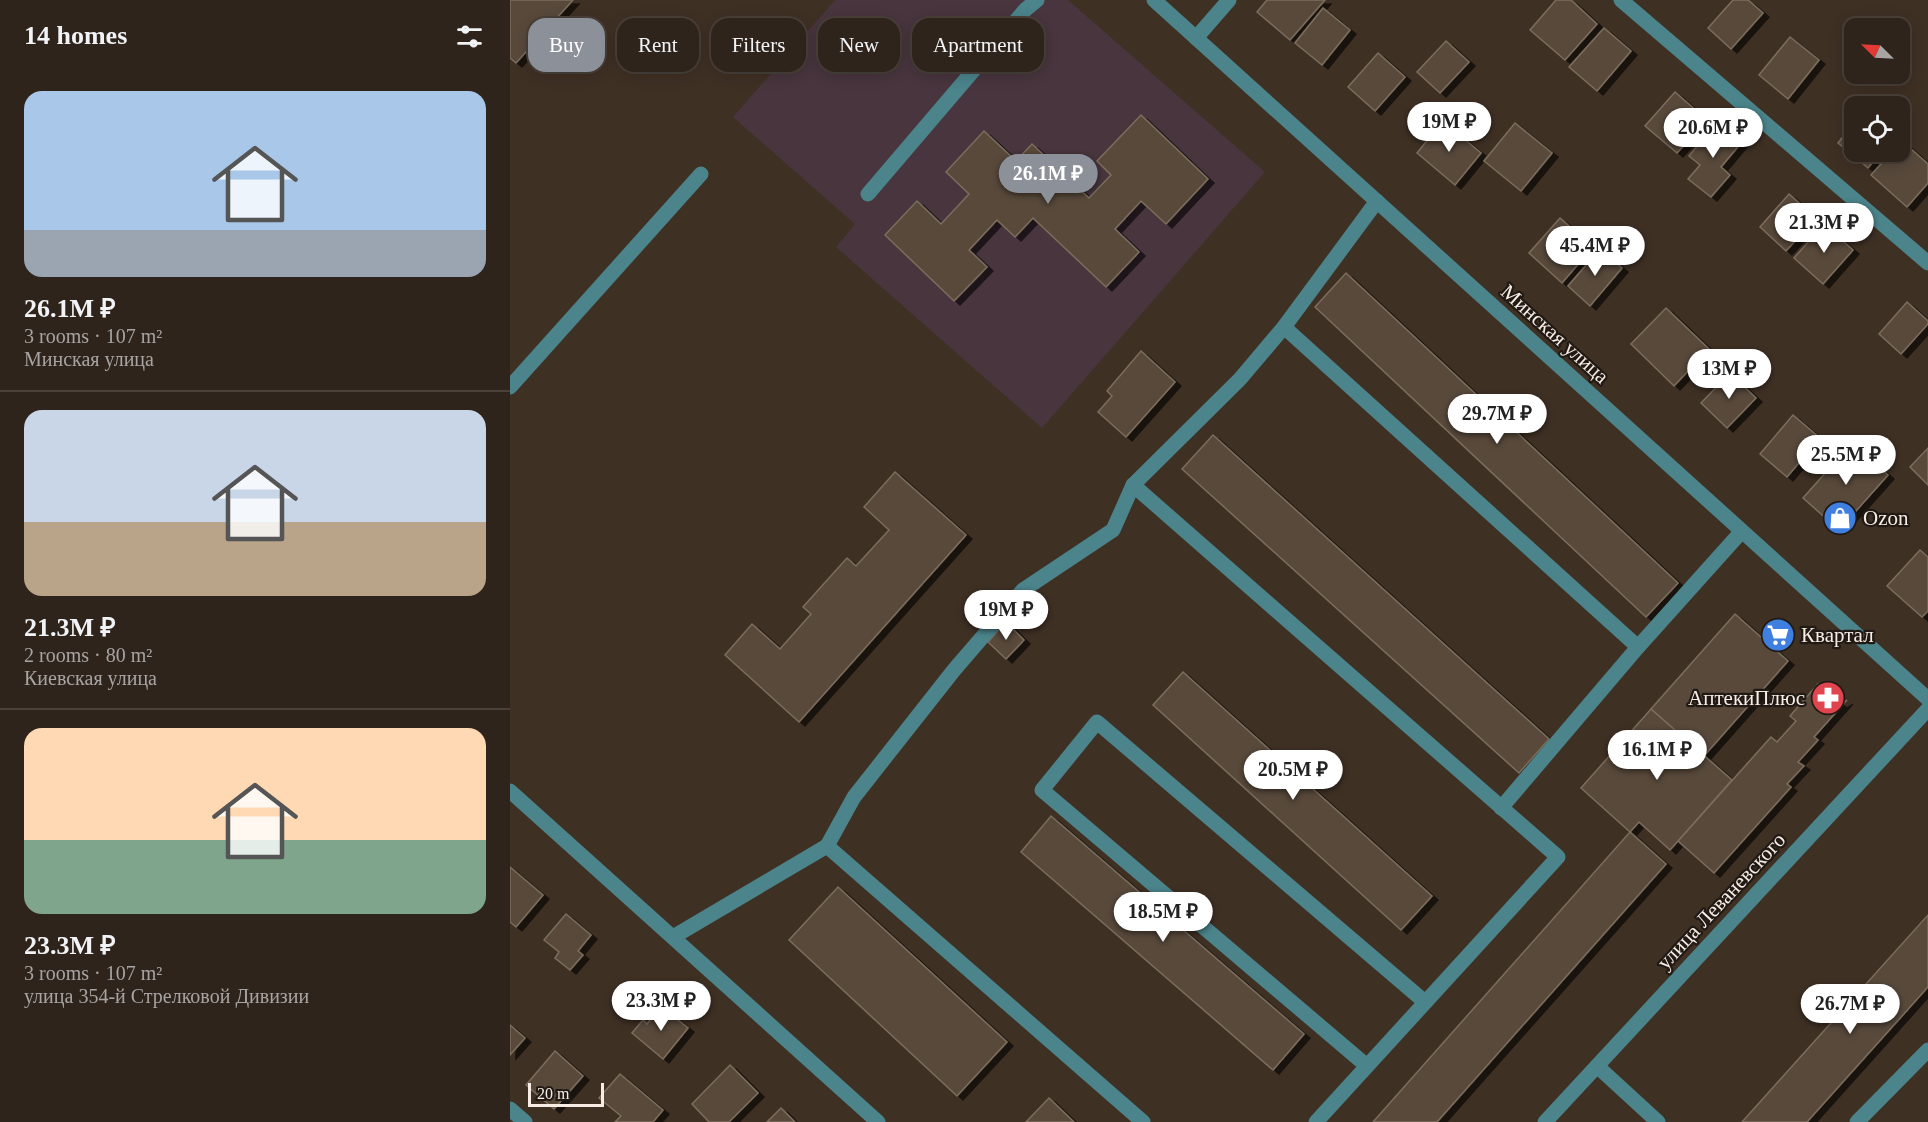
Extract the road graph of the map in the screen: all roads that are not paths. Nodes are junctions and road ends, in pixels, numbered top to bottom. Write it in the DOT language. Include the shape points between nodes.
graph roads {
  1 [pos="1037,0"];
  2 [pos="1154,0"];
  3 [pos="1228,0"];
  4 [pos="1621,0"];
  5 [pos="1196,38"];
  6 [pos="701,174"];
  7 [pos="868,194"];
  8 [pos="1377,201"];
  9 [pos="1928,263"];
  10 [pos="1284,327"];
  11 [pos="510,387"];
  12 [pos="1133,485"];
  13 [pos="1742,531"];
  14 [pos="1638,647"];
  15 [pos="1928,699"];
  16 [pos="1928,709"];
  17 [pos="512,795"];
  18 [pos="1501,807"];
  19 [pos="827,846"];
  20 [pos="673,938"];
  21 [pos="1425,1002"];
  22 [pos="1928,1050"];
  23 [pos="1367,1066"];
  24 [pos="1597,1066"];
  25 [pos="510,1109"];
  26 [pos="525,1122"];
  27 [pos="878,1122"];
  28 [pos="1143,1122"];
  29 [pos="1316,1122"];
  30 [pos="1545,1122"];
  31 [pos="1658,1122"];
  32 [pos="1857,1122"];
  1 -- 7 [label="street"];
  2 -- 5 [label="street, Минская улица"];
  3 -- 5 [label="street"];
  4 -- 9 [label="street"];
  5 -- 8 [label="street, Минская улица"];
  6 -- 11 [label="street"];
  8 -- 10 [label="street"];
  8 -- 13 [label="street, Минская улица"];
  10 -- 12 [label="street" via="1240,380"];
  10 -- 14 [label="street"];
  12 -- 18 [label="street"];
  12 -- 19 [label="street" via="1113,530 1023,590 954,670 854,797"];
  13 -- 14 [label="street"];
  13 -- 15 [label="street, Минская улица"];
  14 -- 18 [label="street"];
  16 -- 24 [label="street, улица Леваневского"];
  17 -- 20 [label="street"];
  18 -- 21 [label="street" via="1558,857"];
  19 -- 20 [label="street"];
  19 -- 28 [label="street"];
  20 -- 27 [label="street"];
  21 -- 23 [label="street"];
  21 -- 23 [label="street" via="1097,722 1042,790"];
  22 -- 32 [label="street"];
  23 -- 29 [label="street"];
  24 -- 30 [label="street, улица Леваневского"];
  24 -- 31 [label="street"];
  25 -- 26 [label="street"];
}
